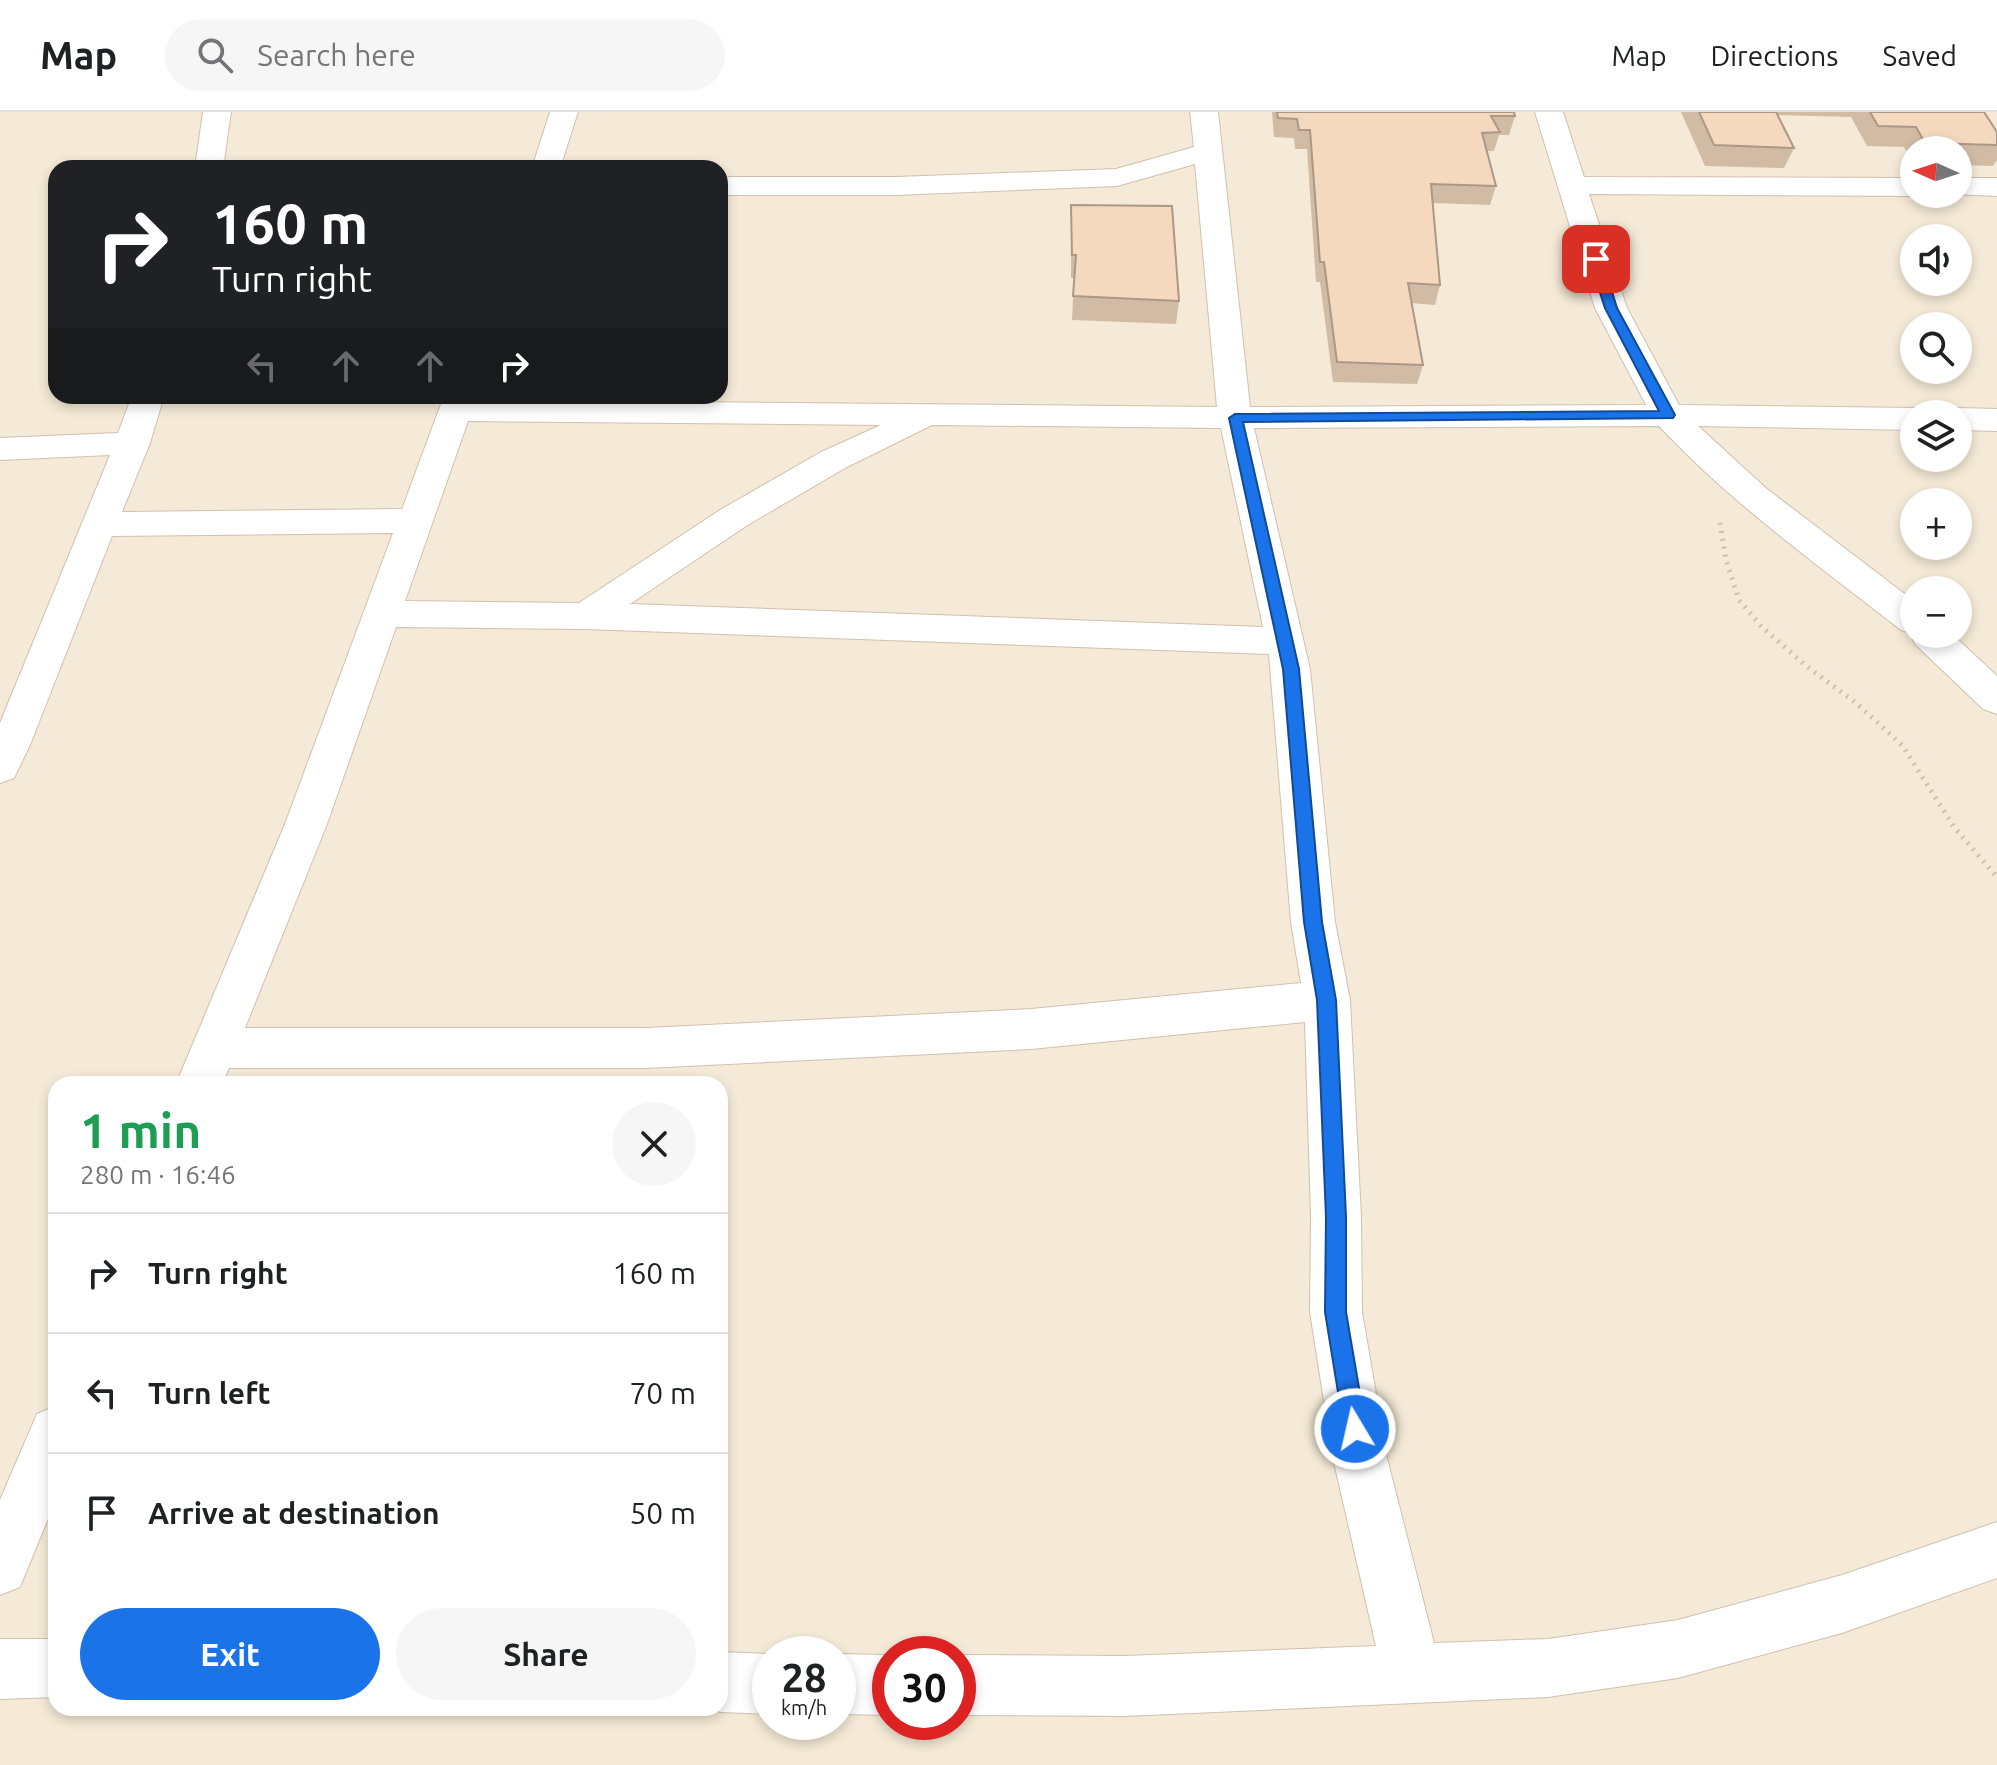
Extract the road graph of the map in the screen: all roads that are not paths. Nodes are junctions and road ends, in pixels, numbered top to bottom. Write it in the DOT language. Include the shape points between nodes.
graph roads {
  1 [pos="217,112"];
  2 [pos="564,112"];
  3 [pos="1549,112"];
  4 [pos="1205,132"];
  5 [pos="210,160"];
  6 [pos="549,160"];
  7 [pos="1117,177"];
  8 [pos="1573,185"];
  9 [pos="728,186"];
  10 [pos="1900,187"];
  11 [pos="1972,187"];
  12 [pos="1997,187"];
  13 [pos="1189,198"];
  14 [pos="145,404"];
  15 [pos="457,404"];
  16 [pos="497,404"];
  17 [pos="932,415"];
  18 [pos="1668,415"];
  19 [pos="1235,418"];
  20 [pos="1900,419"];
  21 [pos="1972,419"];
  22 [pos="1997,420"];
  23 [pos="133,443"];
  24 [pos="0,449"];
  25 [pos="415,521"];
  26 [pos="98,524"];
  27 [pos="1900,610"];
  28 [pos="382,614"];
  29 [pos="586,616"];
  30 [pos="1284,641"];
  31 [pos="1943,648"];
  32 [pos="1997,699"];
  33 [pos="10,728"];
  34 [pos="0,767"];
  35 [pos="1327,1000"];
  36 [pos="206,1066"];
  37 [pos="48,1452"];
  38 [pos="1997,1550"];
  39 [pos="0,1567"];
  40 [pos="48,1668"];
  41 [pos="0,1669"];
  42 [pos="1412,1673"];
  43 [pos="728,1682"];
  44 [pos="752,1683"];
  45 [pos="976,1685"];
  1 -- 5 [label="street"];
  2 -- 6 [label="street"];
  3 -- 8 [label="street"];
  4 -- 7 [label="street"];
  4 -- 13 [label="street"];
  7 -- 9 [label="street"];
  7 -- 13 [label="street"];
  8 -- 10 [label="street"];
  8 -- 18 [label="street" via="1611,308"];
  11 -- 12 [label="street"];
  13 -- 19 [label="street"];
  14 -- 23 [label="street"];
  15 -- 25 [label="street"];
  16 -- 17 [label="street"];
  17 -- 19 [label="street"];
  17 -- 29 [label="street" via="833,460 733,518"];
  18 -- 19 [label="street"];
  18 -- 20 [label="street"];
  18 -- 27 [label="street" via="1703,452"];
  19 -- 30 [label="street"];
  21 -- 22 [label="street"];
  23 -- 24 [label="street"];
  23 -- 26 [label="street"];
  25 -- 26 [label="street"];
  25 -- 28 [label="street"];
  26 -- 33 [label="street"];
  28 -- 29 [label="street"];
  28 -- 36 [label="street" via="306,824"];
  29 -- 30 [label="street"];
  30 -- 35 [label="street" via="1291,669 1313,922"];
  31 -- 32 [label="street"];
  33 -- 34 [label="street"];
  35 -- 36 [label="street" via="1031,1029"];
  35 -- 42 [label="street" via="1336,1312 1360,1458"];
  37 -- 39 [label="street"];
  38 -- 42 [label="street" via="1842,1604 1678,1649 1548,1668"];
  40 -- 41 [label="street"];
  42 -- 45 [label="street" via="1125,1686"];
  43 -- 44 [label="street"];
}
